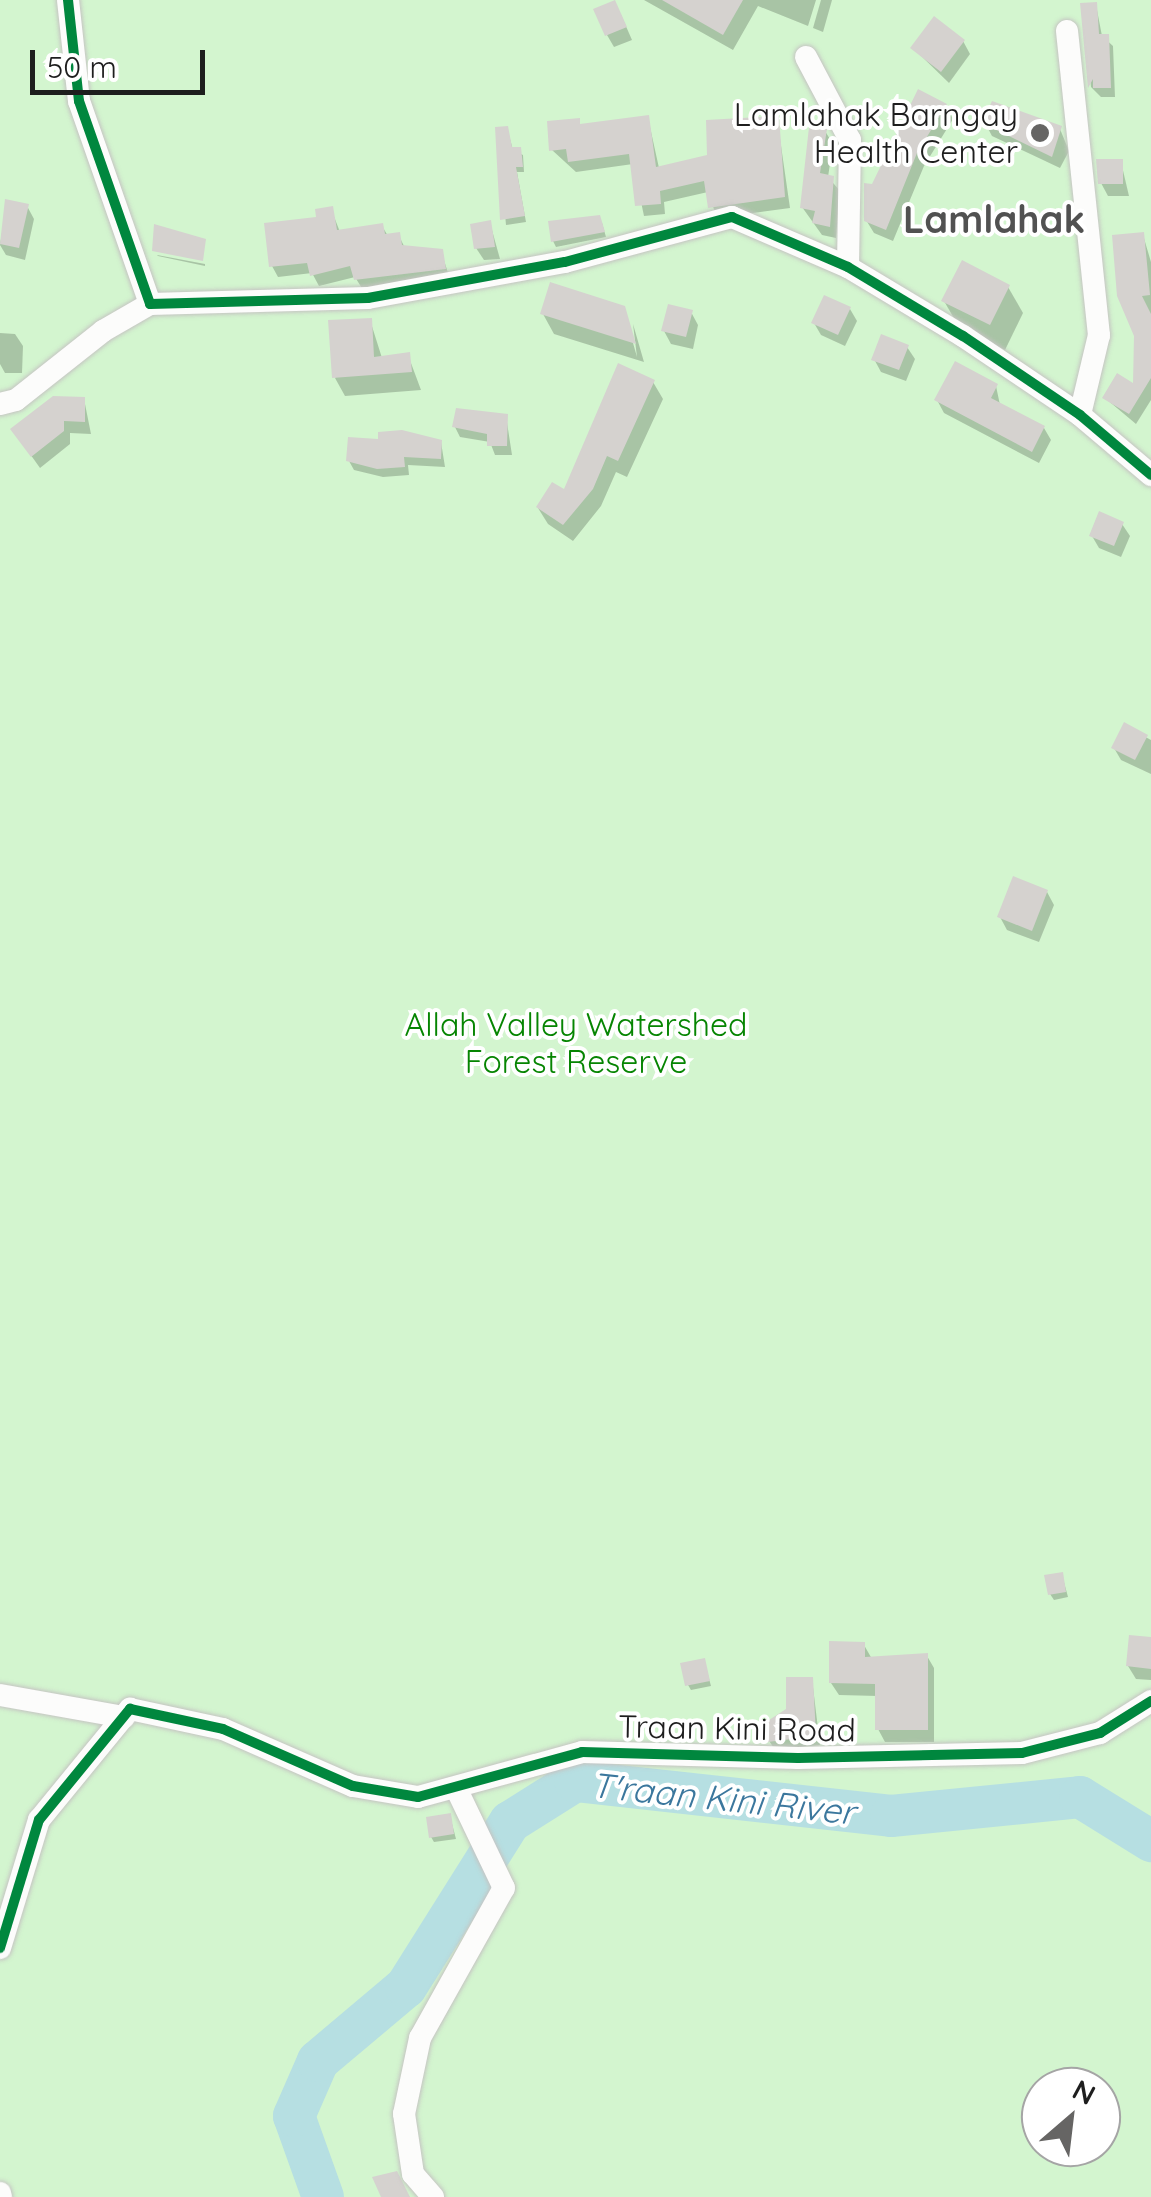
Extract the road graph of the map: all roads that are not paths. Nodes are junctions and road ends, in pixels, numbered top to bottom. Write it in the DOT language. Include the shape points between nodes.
graph roads {
  1 [pos="68,0"];
  2 [pos="1067,31"];
  3 [pos="806,57"];
  4 [pos="848,268"];
  5 [pos="150,304"];
  6 [pos="0,404"];
  7 [pos="1080,416"];
  8 [pos="1151,475"];
  9 [pos="0,1695"];
  10 [pos="1151,1701"];
  11 [pos="124,1717"];
  12 [pos="456,1788"];
  13 [pos="0,1948"];
  14 [pos="433,2197"];
  1 -- 5 [label="street" via="79,100"];
  2 -- 7 [label="street" via="1098,335"];
  3 -- 4 [label="street" via="850,140"];
  4 -- 5 [label="street" via="732,217 565,262 368,298"];
  4 -- 7 [label="street"];
  5 -- 6 [label="street" via="103,331 16,400"];
  7 -- 8 [label="street"];
  9 -- 11 [label="street"];
  10 -- 12 [label="street, Traan Kini Road" via="1100,1733 1022,1753 798,1758 582,1752"];
  11 -- 12 [label="street, Traan Kini Road" via="130,1709 224,1729 353,1786 418,1797"];
  11 -- 13 [label="street" via="38,1820"];
  12 -- 14 [label="street" via="504,1888 420,2038 404,2114 413,2174"];
}
